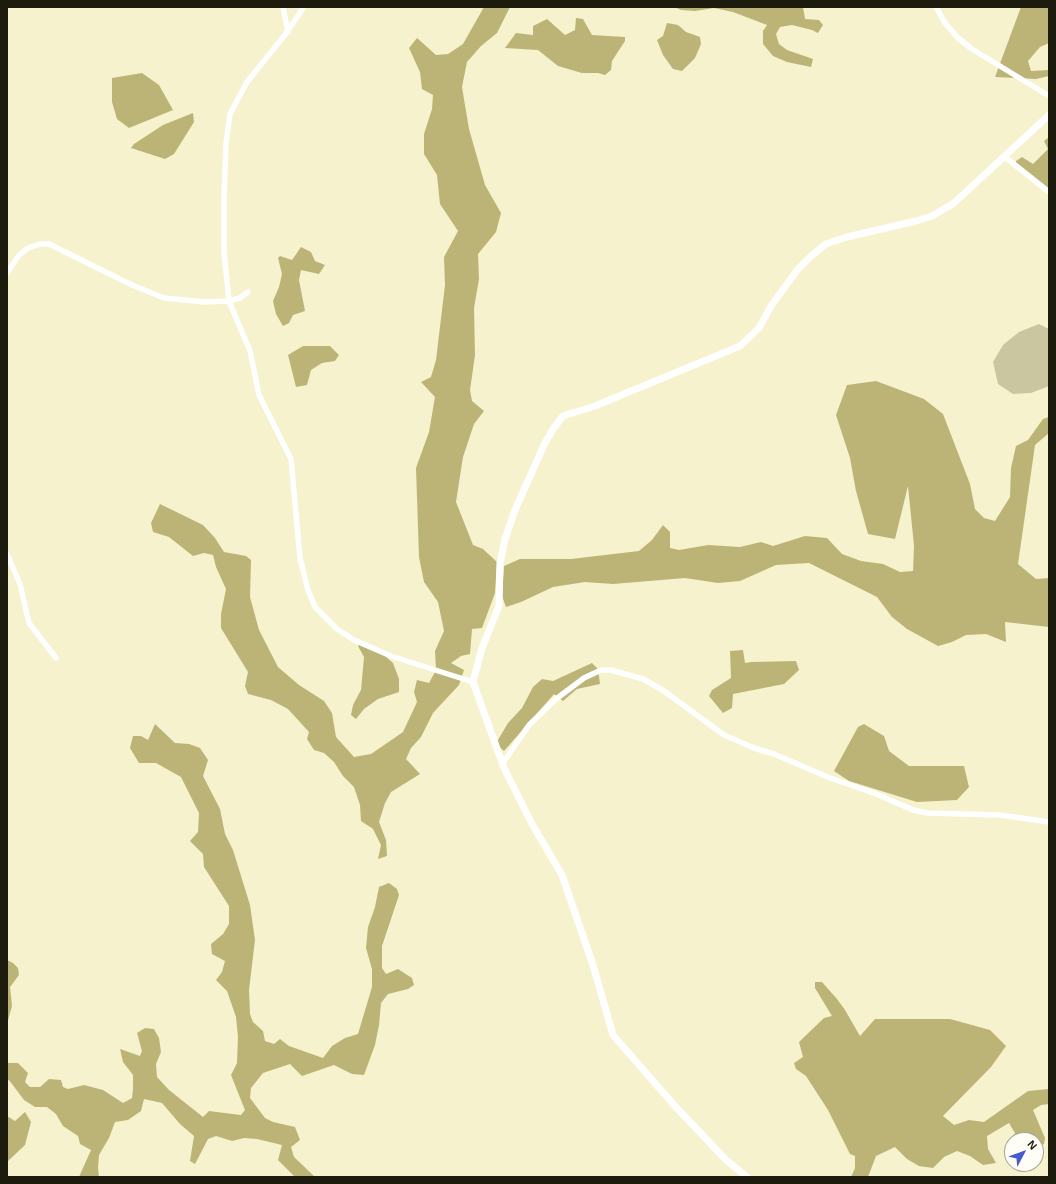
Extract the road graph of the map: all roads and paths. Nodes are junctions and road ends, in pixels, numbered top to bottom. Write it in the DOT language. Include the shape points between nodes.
graph roads {
  1 [pos="284,7"];
  2 [pos="304,7"];
  3 [pos="936,7"];
  4 [pos="288,32"];
  5 [pos="1049,96"];
  6 [pos="1049,115"];
  7 [pos="1006,157"];
  8 [pos="1049,192"];
  9 [pos="7,273"];
  10 [pos="248,292"];
  11 [pos="229,301"];
  12 [pos="7,554"];
  13 [pos="56,658"];
  14 [pos="473,682"];
  15 [pos="502,763"];
  16 [pos="1049,822"];
  17 [pos="747,1177"];
  1 -- 4 [label="street"];
  2 -- 4 [label="street"];
  3 -- 5 [label="street" via="958,38"];
  4 -- 11 [label="street" via="247,82 230,114 224,197 224,244"];
  6 -- 7 [label="street"];
  7 -- 8 [label="street"];
  7 -- 14 [label="street" via="954,203 932,216 826,244 798,269 771,306 759,328 740,346 595,406 563,416 544,445 505,539 500,563 497,613 482,648"];
  9 -- 11 [label="street" via="19,255 28,248 49,244 164,298 204,302"];
  10 -- 11 [label="street"];
  11 -- 14 [label="street" via="250,351 259,395 291,459 300,558 315,607 337,629 354,640 391,656"];
  12 -- 13 [label="street" via="20,584 29,623"];
  14 -- 15 [label="street"];
  15 -- 16 [label="street" via="530,725 556,699 584,678 601,670 611,670 642,678 724,735 913,810"];
  15 -- 17 [label="street" via="532,824 562,875 593,965 612,1035 683,1115 726,1160"];
}
